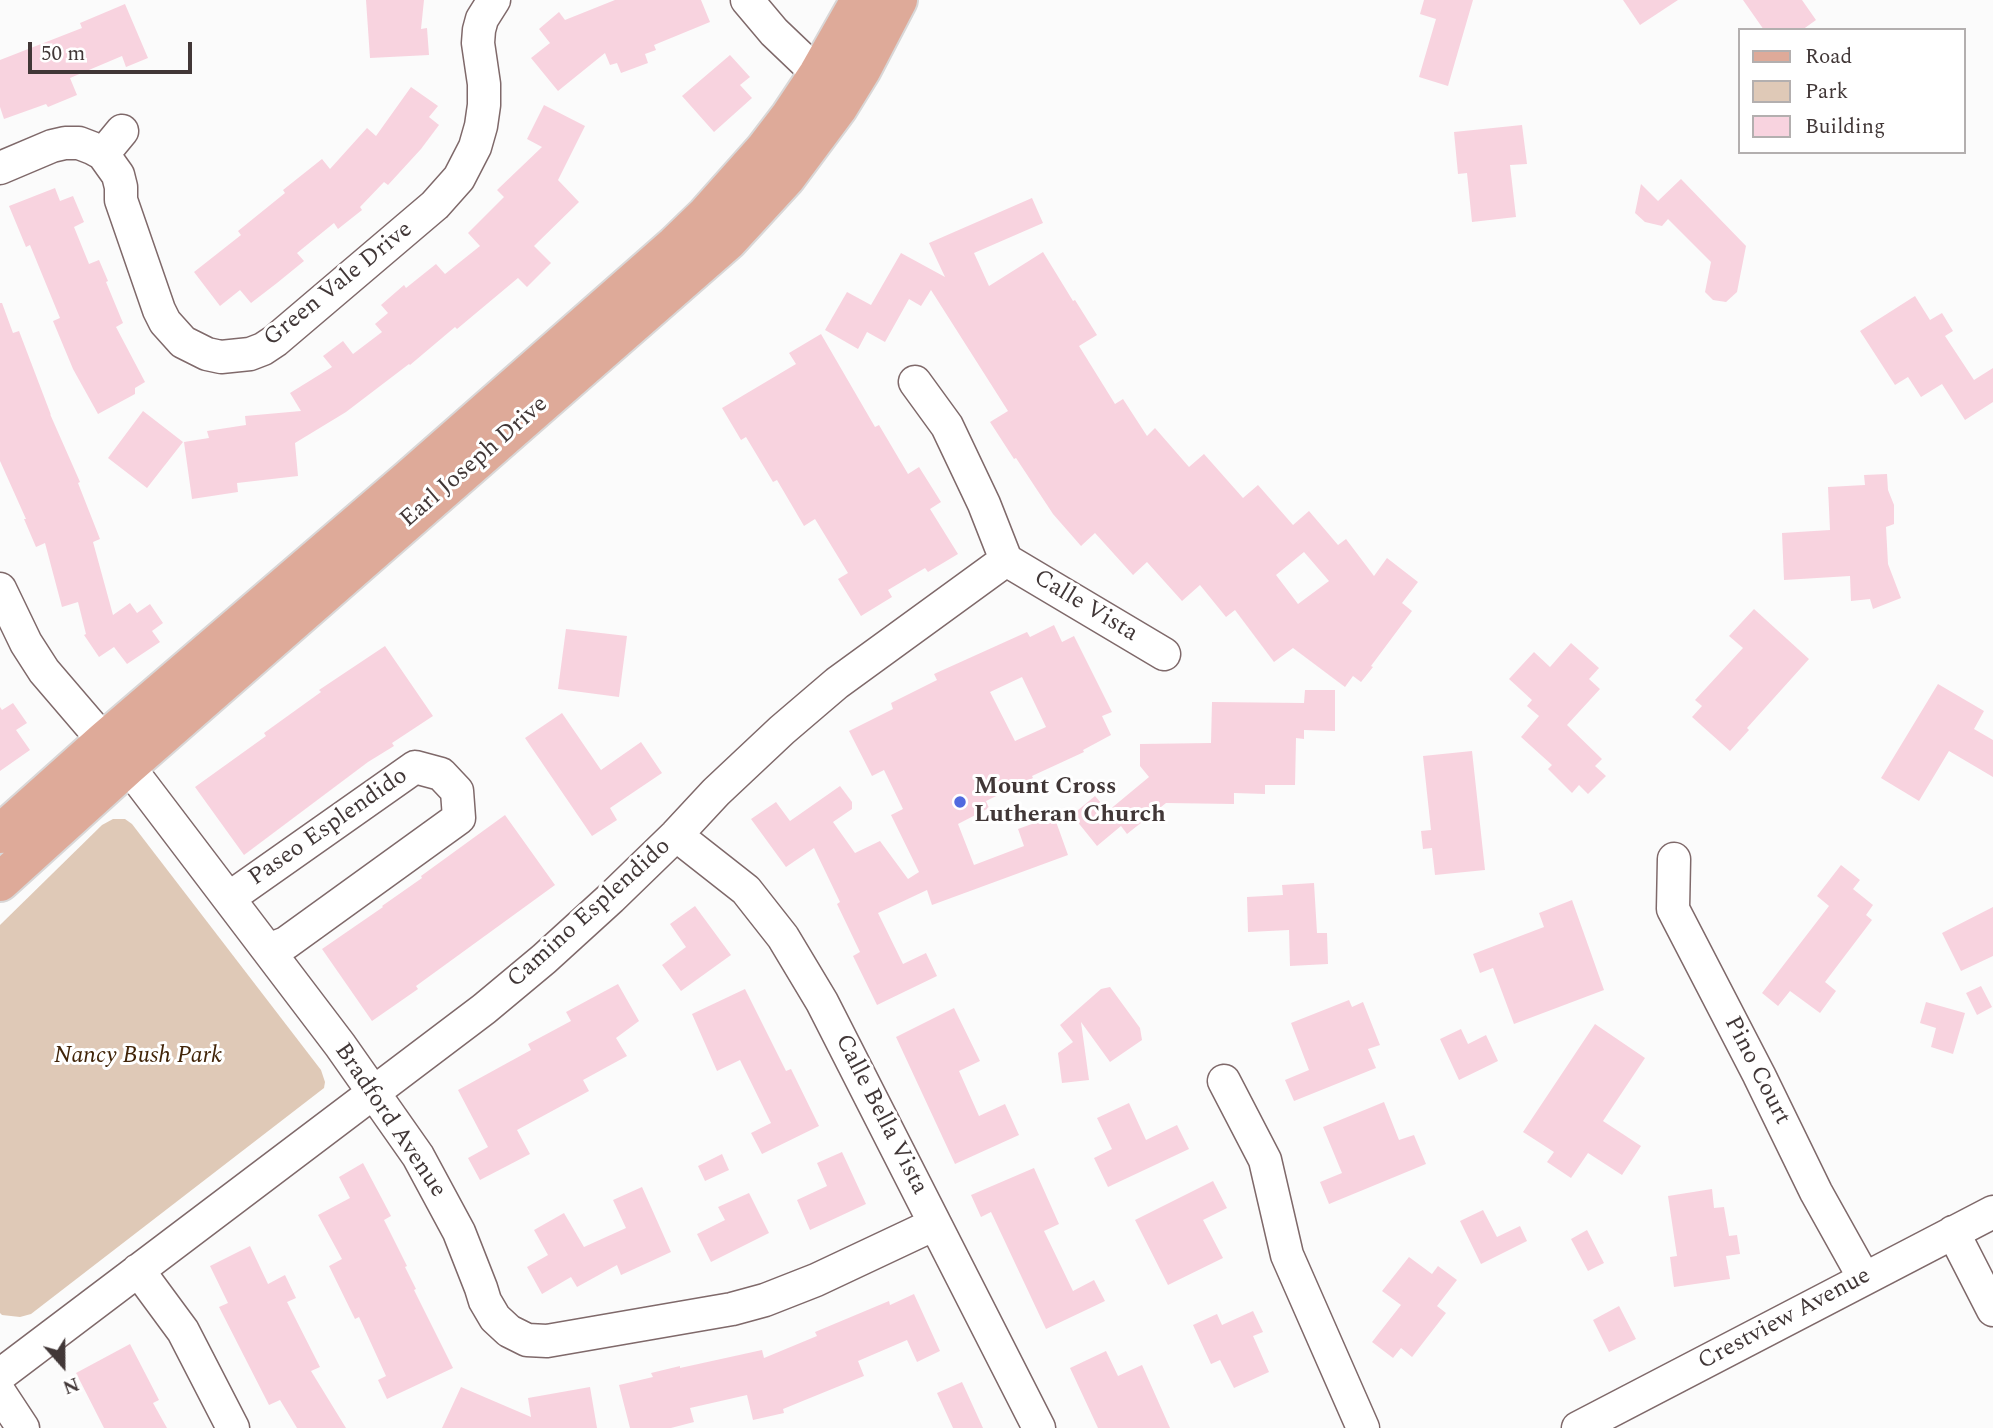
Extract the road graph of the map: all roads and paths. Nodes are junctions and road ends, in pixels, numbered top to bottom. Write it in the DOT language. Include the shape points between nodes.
graph roads {
  1 [pos="494,0"];
  2 [pos="747,0"];
  3 [pos="860,0"];
  4 [pos="898,0"];
  5 [pos="833,83"];
  6 [pos="0,168"];
  7 [pos="915,382"];
  8 [pos="1006,560"];
  9 [pos="0,589"];
  10 [pos="1164,654"];
  11 [pos="116,753"];
  12 [pos="0,834"];
  13 [pos="676,835"];
  14 [pos="1674,859"];
  15 [pos="0,882"];
  16 [pos="229,898"];
  17 [pos="268,950"];
  18 [pos="1224,1081"];
  19 [pos="372,1093"];
  20 [pos="1993,1212"];
  21 [pos="935,1223"];
  22 [pos="1953,1232"];
  23 [pos="138,1270"];
  24 [pos="1864,1278"];
  25 [pos="1993,1310"];
  26 [pos="0,1374"];
  27 [pos="0,1393"];
  28 [pos="23,1428"];
  29 [pos="233,1428"];
  30 [pos="1040,1428"];
  31 [pos="1363,1428"];
  32 [pos="1578,1428"];
  1 -- 6 [label="street, Green Vale Drive" via="479,30 484,84 481,126 459,178 435,205 263,349 221,357 195,349 173,333 159,310 121,200 118,175 111,164 112,143 92,148 65,143"];
  2 -- 5 [label="street" via="774,32"];
  3 -- 5 [label="main road, Earl Joseph Drive"];
  4 -- 5 [label="main road, Earl Joseph Drive" via="884,29"];
  5 -- 11 [label="main road, Earl Joseph Drive" via="675,245 419,470"];
  7 -- 8 [label="street" via="947,426"];
  8 -- 10 [label="street, Calle Vista"];
  8 -- 13 [label="street, Camino Esplendido" via="837,683 725,783"];
  9 -- 11 [label="street, Bradford Avenue" via="44,671"];
  11 -- 12 [label="main road, Earl Joseph Drive"];
  11 -- 15 [label="main road, Earl Joseph Drive"];
  11 -- 16 [label="street, Bradford Avenue"];
  13 -- 19 [label="street, Camino Esplendido" via="544,959"];
  13 -- 21 [label="street, Calle Bella Vista" via="746,890 783,937 822,1002"];
  14 -- 24 [label="street, Pino Court" via="1672,909"];
  16 -- 17 [label="street, Bradford Avenue"];
  16 -- 17 [label="street, Paseo Esplendido" via="415,767 441,774 457,791 459,818 286,943"];
  17 -- 19 [label="street, Bradford Avenue"];
  18 -- 31 [label="street" via="1265,1160 1287,1255"];
  19 -- 21 [label="street, Bradford Avenue" via="443,1200 495,1318 527,1339 547,1341 765,1300"];
  19 -- 23 [label="street, Camino Esplendido"];
  20 -- 22 [label="street, Crestview Avenue"];
  21 -- 30 [label="street, Calle Bella Vista"];
  22 -- 24 [label="street, Crestview Avenue"];
  22 -- 25 [label="street"];
  23 -- 26 [label="street, Camino Esplendido"];
  23 -- 29 [label="street" via="183,1331"];
  24 -- 32 [label="street, Crestview Avenue"];
  27 -- 28 [label="street"];
}
